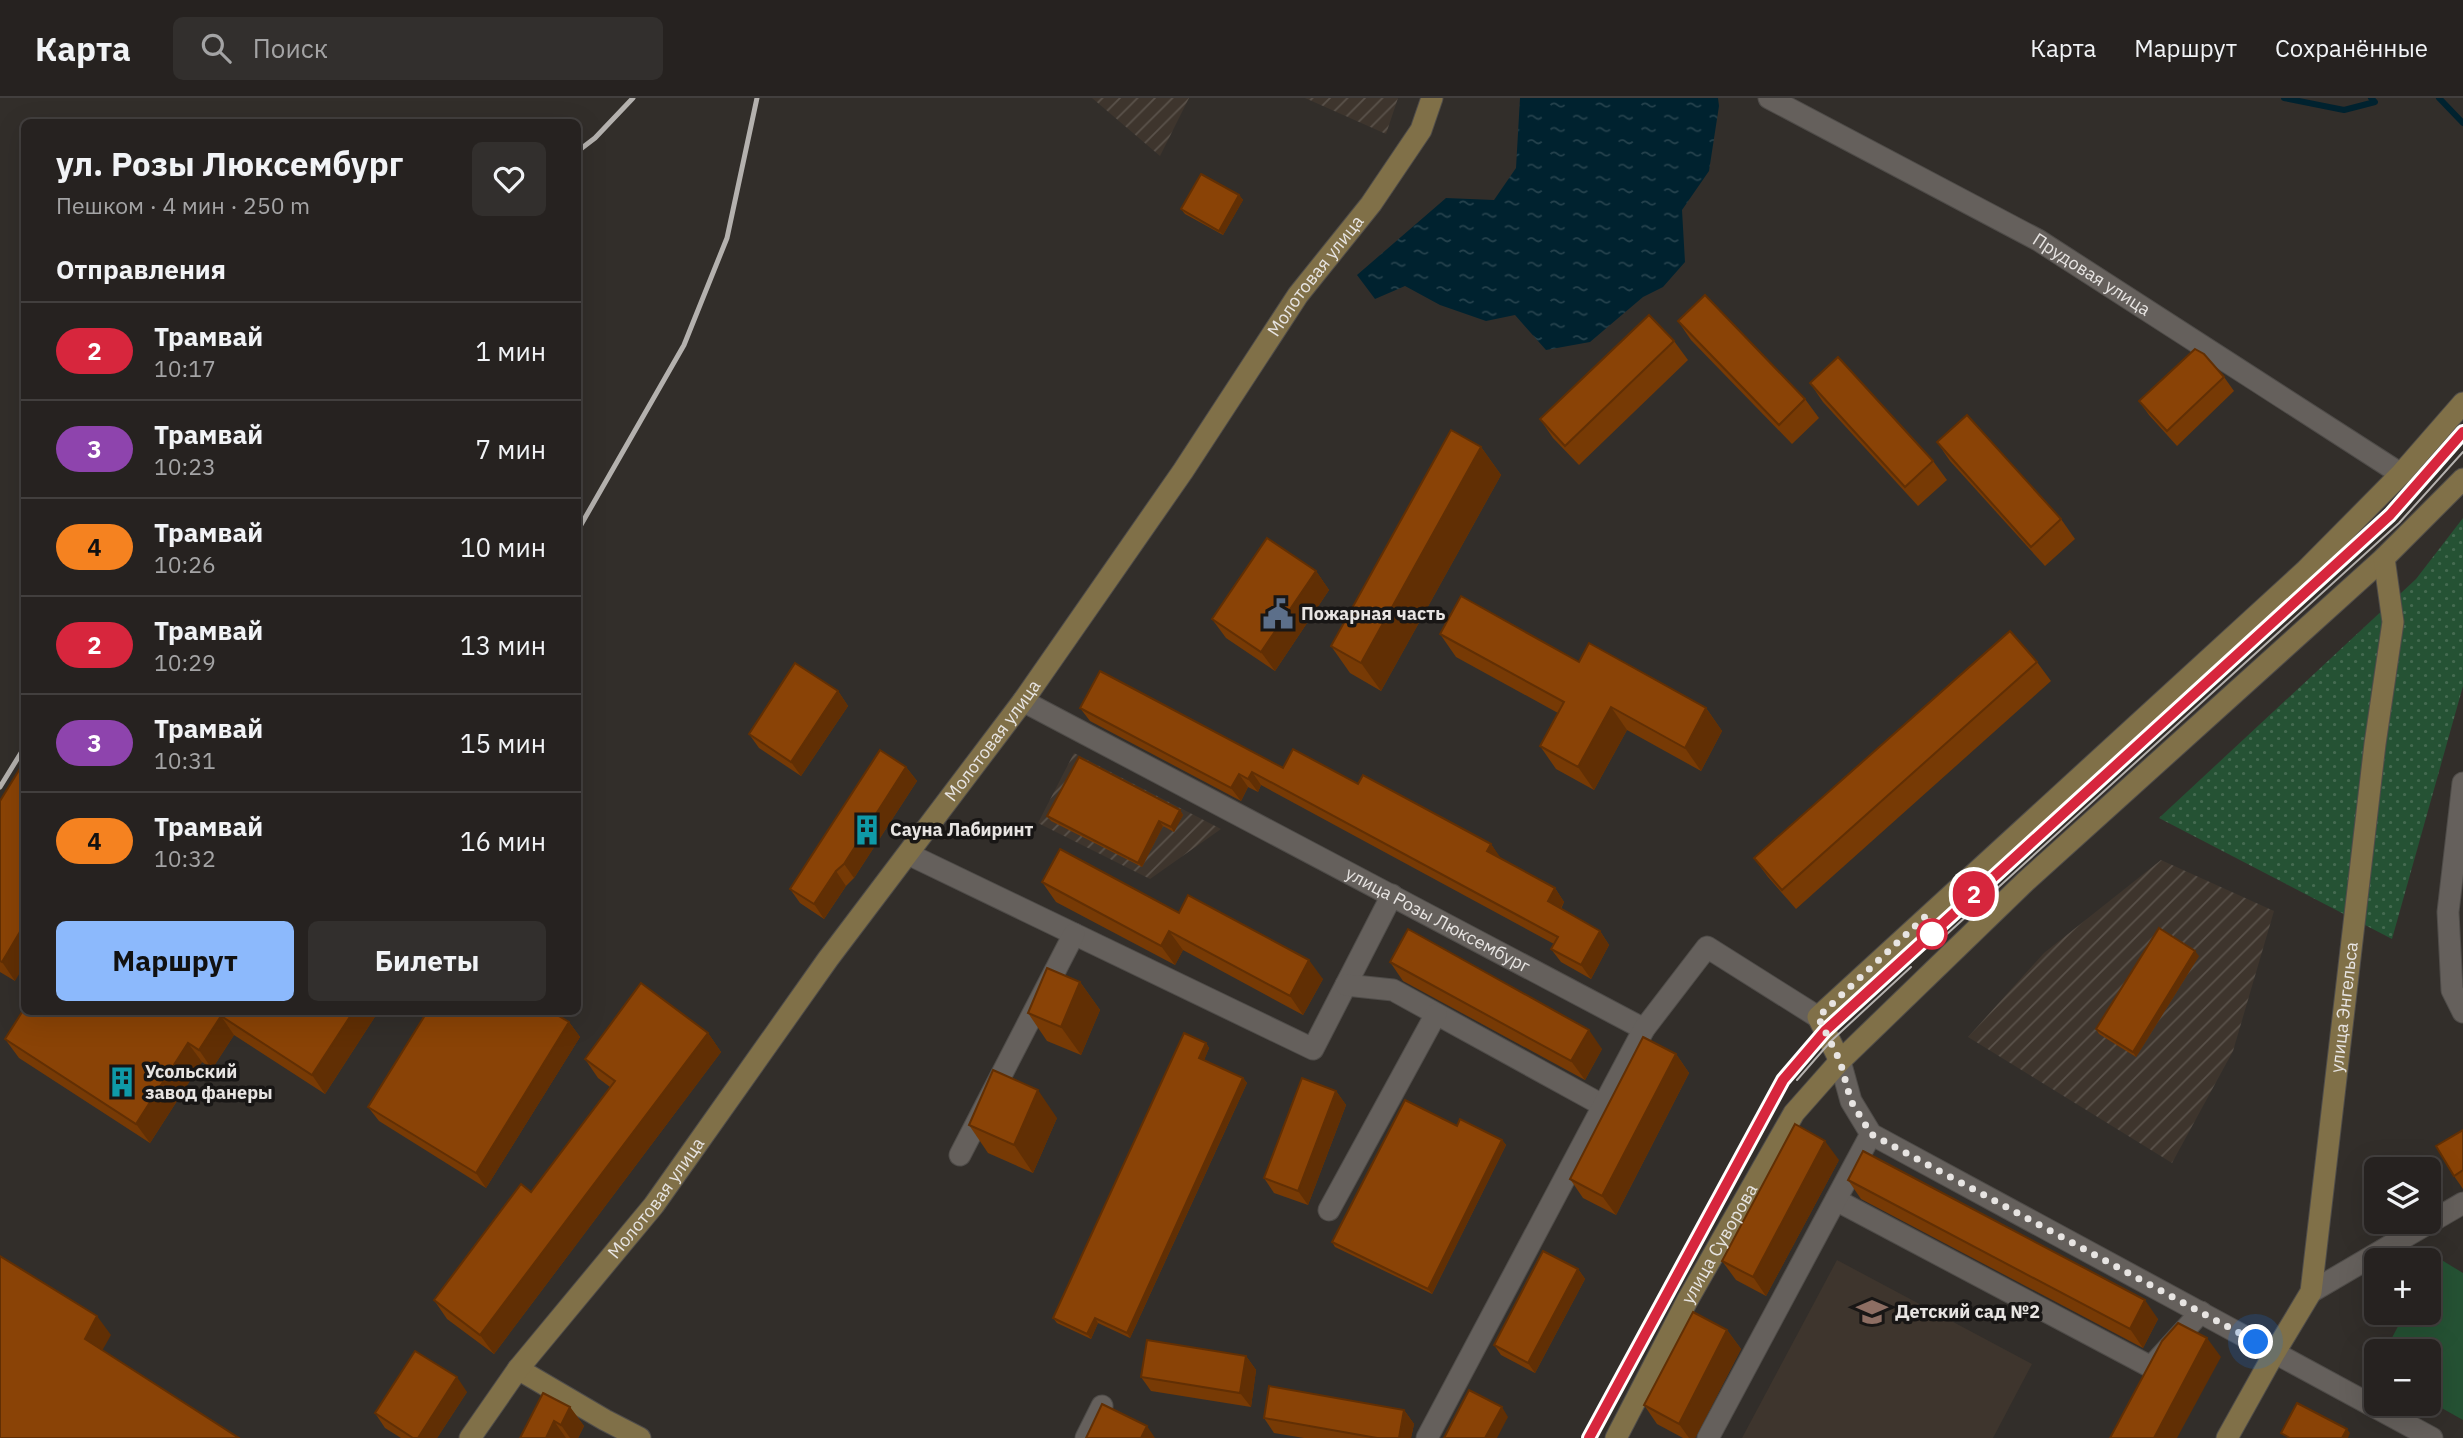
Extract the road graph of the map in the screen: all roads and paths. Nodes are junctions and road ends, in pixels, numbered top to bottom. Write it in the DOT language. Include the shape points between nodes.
graph roads {
  1 [pos="1432,98"];
  2 [pos="1769,98"];
  3 [pos="2463,403"];
  4 [pos="2401,474"];
  5 [pos="2463,479"];
  6 [pos="2384,558"];
  7 [pos="1023,701"];
  8 [pos="2463,783"];
  9 [pos="908,853"];
  10 [pos="1392,895"];
  11 [pos="1074,934"];
  12 [pos="1346,985"];
  13 [pos="2463,1012"];
  14 [pos="1436,1014"];
  15 [pos="1818,1017"];
  16 [pos="1644,1029"];
  17 [pos="1840,1061"];
  18 [pos="1604,1106"];
  19 [pos="1871,1134"];
  20 [pos="960,1155"];
  21 [pos="1836,1200"];
  22 [pos="2463,1203"];
  23 [pos="1329,1210"];
  24 [pos="2441,1215"];
  25 [pos="2408,1234"];
  26 [pos="2311,1292"];
  27 [pos="2201,1312"];
  28 [pos="2275,1352"];
  29 [pos="2151,1367"];
  30 [pos="518,1369"];
  31 [pos="2140,1391"];
  32 [pos="1102,1406"];
  33 [pos="470,1438"];
  34 [pos="640,1438"];
  35 [pos="1086,1438"];
  36 [pos="1427,1438"];
  37 [pos="1616,1438"];
  38 [pos="1708,1438"];
  39 [pos="2227,1438"];
  40 [pos="2432,1438"];
  1 -- 7 [label="street, Молотовая улица" via="1421,131 1371,204 1298,295"];
  2 -- 4 [label="street, Прудовая улица" via="2038,240"];
  3 -- 4 [label="street"];
  4 -- 15 [label="street" via="2306,570"];
  5 -- 6 [label="street, улица Суворова"];
  6 -- 17 [label="street, улица Суворова" via="2025,882"];
  6 -- 26 [label="street, улица Энгельса" via="2393,622"];
  7 -- 9 [label="street, Молотовая улица"];
  7 -- 10 [label="street, улица Розы Люксембург"];
  8 -- 13 [label="street" via="2448,912 2452,990"];
  9 -- 11 [label="street"];
  9 -- 30 [label="street, Молотовая улица" via="654,1205"];
  10 -- 12 [label="street"];
  10 -- 16 [label="street, улица Розы Люксембург"];
  11 -- 12 [label="street" via="1313,1049"];
  11 -- 20 [label="street"];
  12 -- 14 [label="street" via="1393,990"];
  14 -- 18 [label="street"];
  14 -- 23 [label="street"];
  15 -- 16 [label="street" via="1707,947"];
  15 -- 17 [label="street"];
  16 -- 18 [label="street"];
  17 -- 19 [label="street" via="1851,1101"];
  17 -- 37 [label="street, улица Суворова" via="1794,1113 1687,1301"];
  18 -- 36 [label="street"];
  19 -- 21 [label="street"];
  19 -- 27 [label="street"];
  21 -- 29 [label="street"];
  21 -- 38 [label="street"];
  22 -- 24 [label="street"];
  25 -- 26 [label="street"];
  26 -- 28 [label="street, улица Энгельса"];
  27 -- 28 [label="street"];
  27 -- 29 [label="street"];
  28 -- 39 [label="street, улица Энгельса"];
  28 -- 40 [label="street"];
  29 -- 31 [label="street"];
  30 -- 33 [label="street, Молотовая улица"];
  30 -- 34 [label="street"];
  32 -- 35 [label="street"];
}
